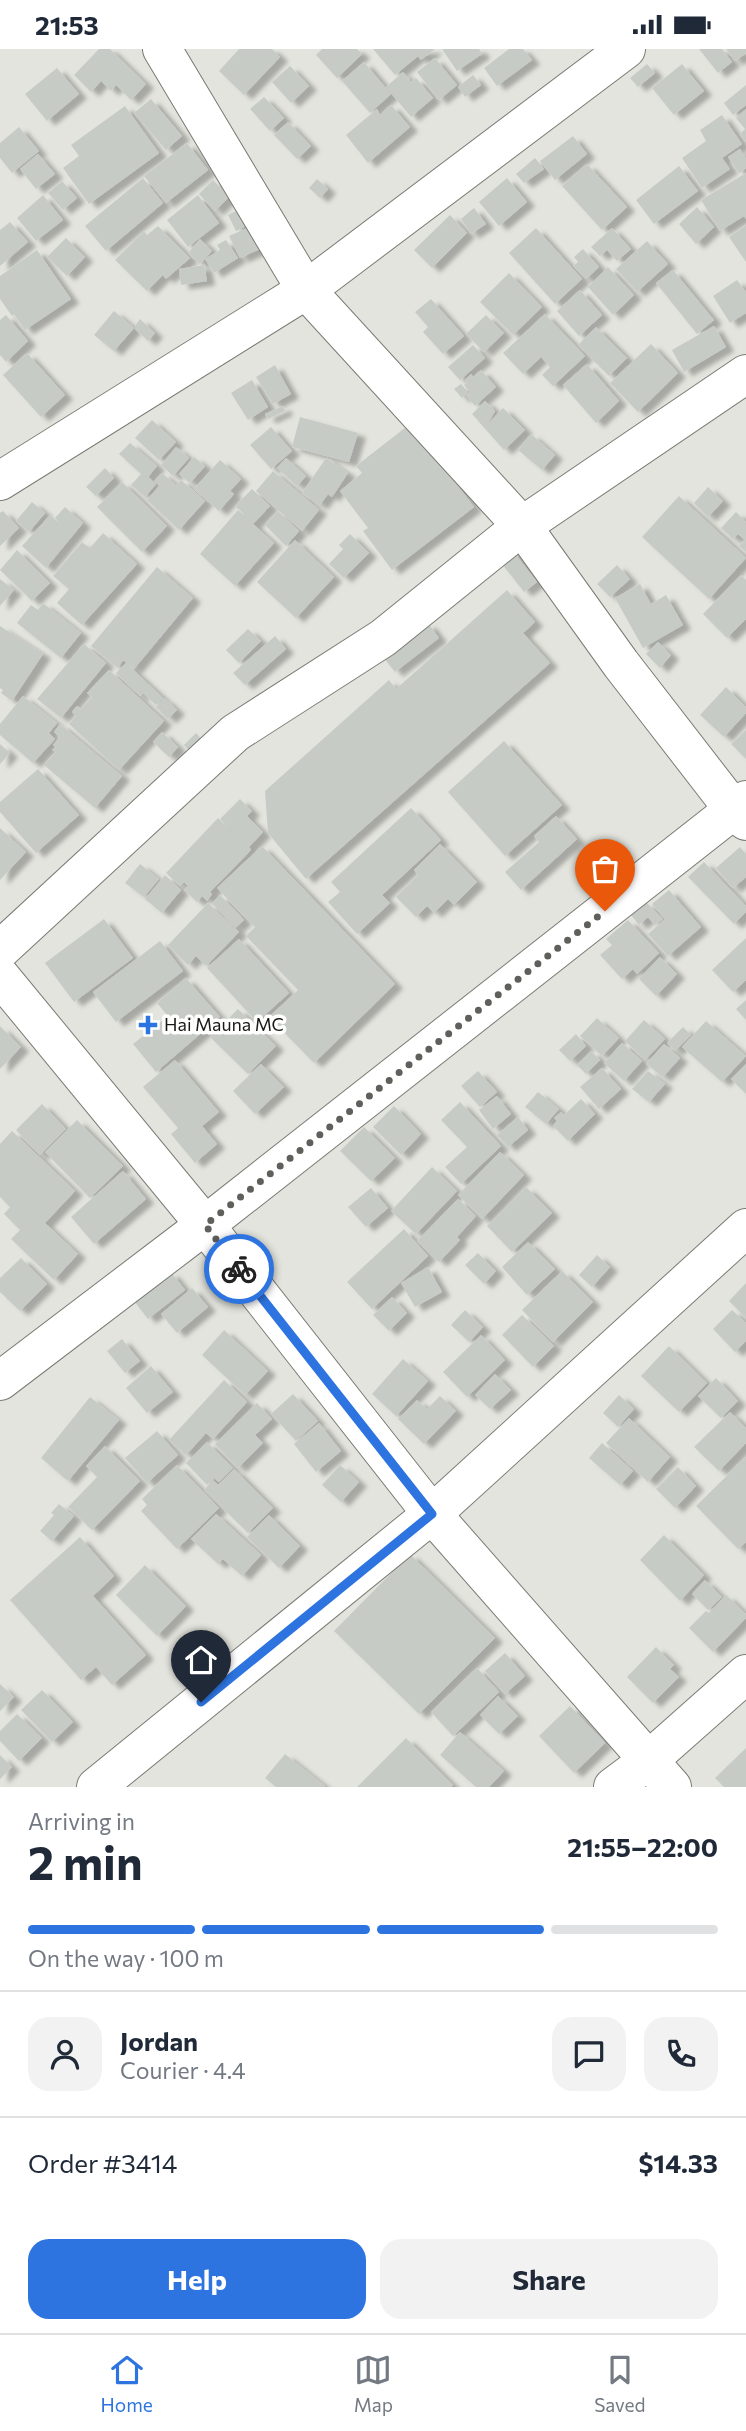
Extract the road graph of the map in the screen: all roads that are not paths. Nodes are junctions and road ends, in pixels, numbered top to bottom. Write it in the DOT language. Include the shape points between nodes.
graph roads {
  1 [pos="162,49"];
  2 [pos="626,49"];
  3 [pos="306,291"];
  4 [pos="746,374"];
  5 [pos="0,481"];
  6 [pos="522,526"];
  7 [pos="742,810"];
  8 [pos="0,950"];
  9 [pos="0,976"];
  10 [pos="205,1225"];
  11 [pos="746,1228"];
  12 [pos="0,1381"];
  13 [pos="432,1514"];
  14 [pos="746,1674"];
  15 [pos="660,1774"];
  16 [pos="96,1787"];
  17 [pos="613,1787"];
  1 -- 3 [label="street"];
  2 -- 3 [label="street"];
  3 -- 5 [label="street"];
  3 -- 6 [label="street"];
  4 -- 6 [label="street"];
  6 -- 7 [label="street" via="621,664"];
  6 -- 8 [label="street" via="383,638 235,733"];
  7 -- 10 [label="street"];
  9 -- 10 [label="street"];
  10 -- 12 [label="street"];
  10 -- 13 [label="street"];
  11 -- 13 [label="street"];
  13 -- 15 [label="street"];
  13 -- 16 [label="street"];
  14 -- 15 [label="street"];
  15 -- 17 [label="street"];
}
